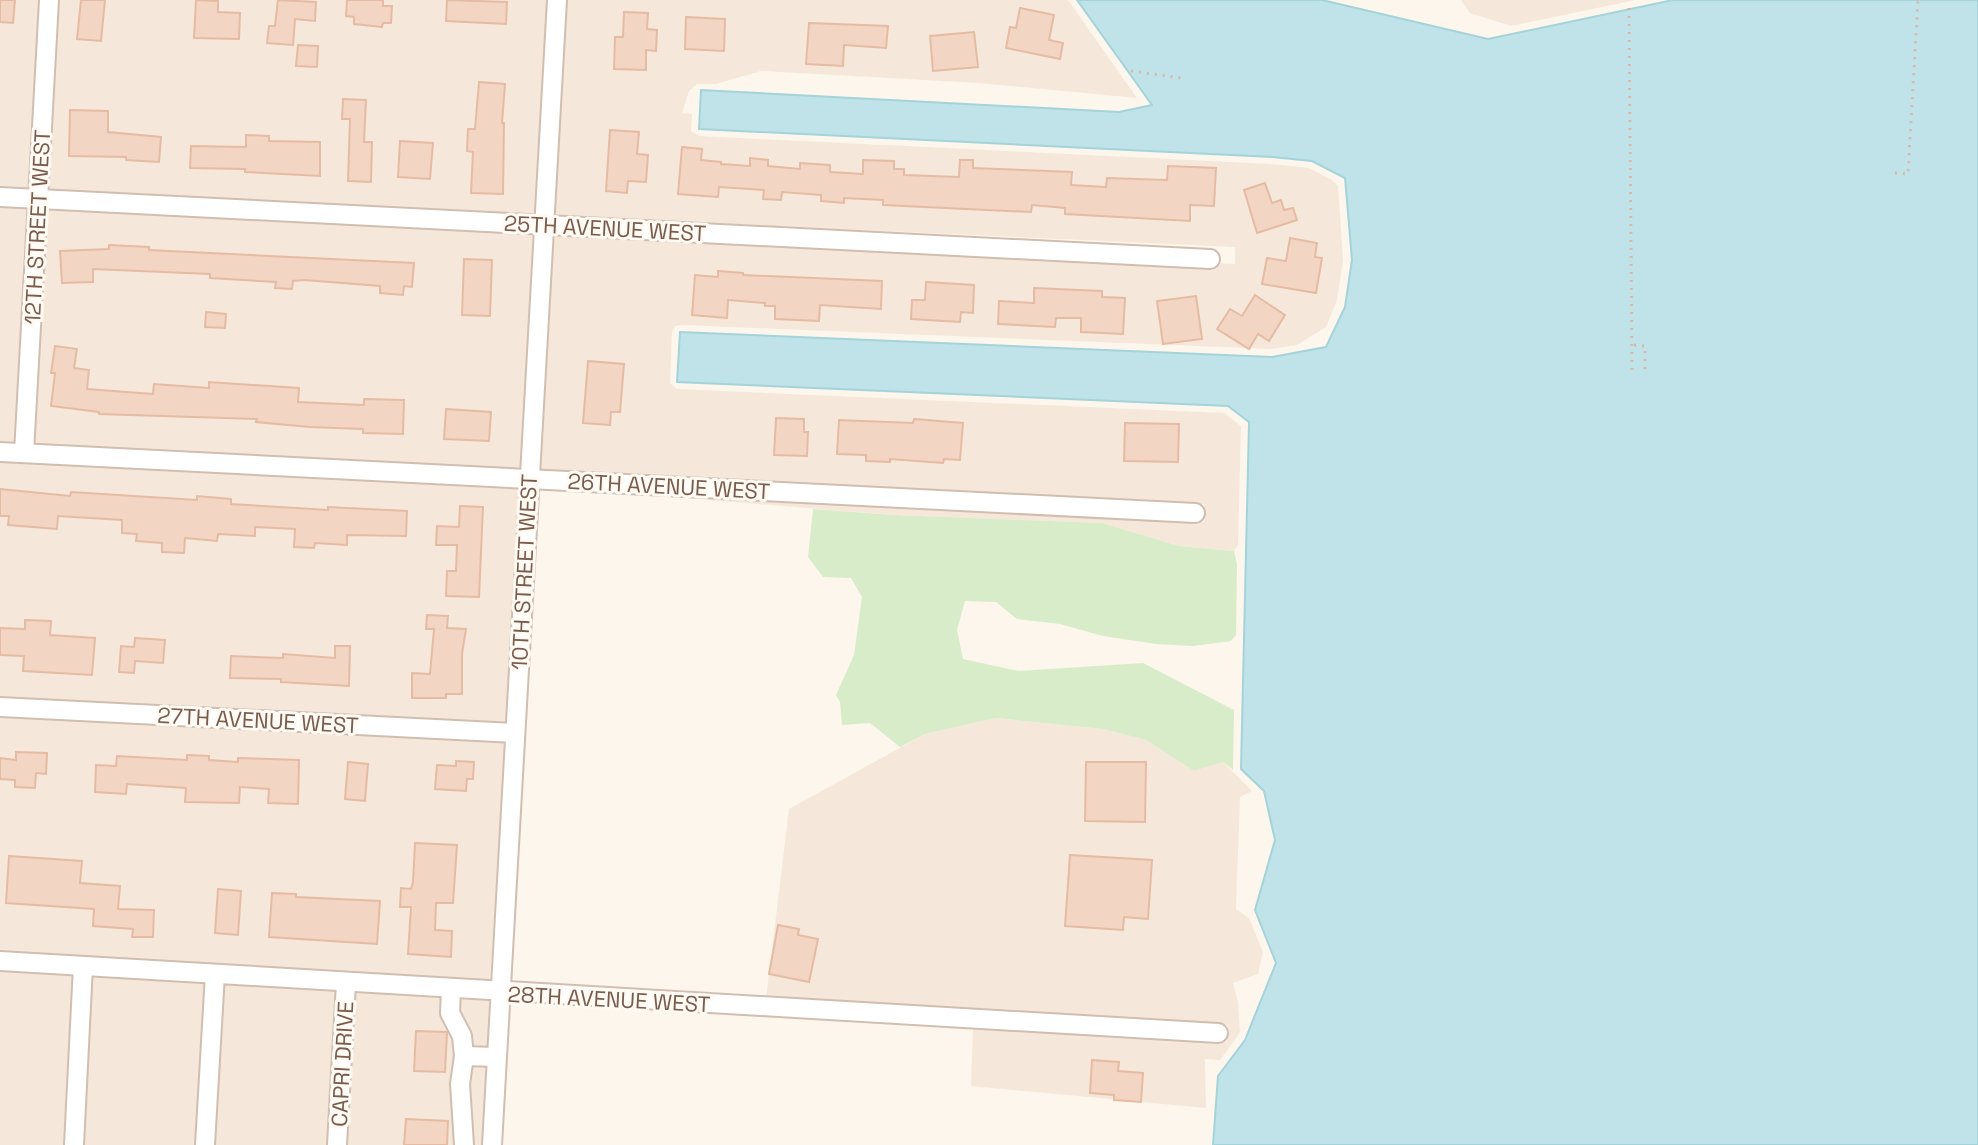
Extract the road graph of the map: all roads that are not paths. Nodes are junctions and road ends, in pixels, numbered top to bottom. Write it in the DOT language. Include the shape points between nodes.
graph roads {
  1 [pos="49,0"];
  2 [pos="557,0"];
  3 [pos="0,197"];
  4 [pos="38,199"];
  5 [pos="545,224"];
  6 [pos="1210,259"];
  7 [pos="0,452"];
  8 [pos="24,453"];
  9 [pos="530,479"];
  10 [pos="1195,513"];
  11 [pos="0,707"];
  12 [pos="515,733"];
  13 [pos="0,961"];
  14 [pos="83,966"];
  15 [pos="215,974"];
  16 [pos="346,983"];
  17 [pos="451,989"];
  18 [pos="500,992"];
  19 [pos="1218,1033"];
  20 [pos="464,1056"];
  21 [pos="496,1057"];
  22 [pos="74,1145"];
  23 [pos="205,1145"];
  24 [pos="337,1145"];
  25 [pos="464,1145"];
  26 [pos="492,1145"];
  1 -- 4 [label="street, 12TH STREET WEST"];
  2 -- 5 [label="street, 10TH STREET WEST"];
  3 -- 4 [label="street, 25TH AVENUE WEST"];
  4 -- 5 [label="street, 25TH AVENUE WEST"];
  4 -- 8 [label="street, 12TH STREET WEST"];
  5 -- 6 [label="street, 25TH AVENUE WEST"];
  5 -- 9 [label="street, 10TH STREET WEST"];
  7 -- 8 [label="street, 26TH AVENUE WEST"];
  8 -- 9 [label="street, 26TH AVENUE WEST"];
  9 -- 10 [label="street, 26TH AVENUE WEST"];
  9 -- 12 [label="street, 10TH STREET WEST"];
  11 -- 12 [label="street, 27TH AVENUE WEST"];
  12 -- 18 [label="street, 10TH STREET WEST"];
  13 -- 14 [label="street, 28TH AVENUE WEST"];
  14 -- 15 [label="street, 28TH AVENUE WEST"];
  14 -- 22 [label="street"];
  15 -- 16 [label="street, 28TH AVENUE WEST"];
  15 -- 23 [label="street"];
  16 -- 17 [label="street, 28TH AVENUE WEST"];
  16 -- 24 [label="street, CAPRI DRIVE"];
  17 -- 18 [label="street, 28TH AVENUE WEST"];
  17 -- 20 [label="street" via="450,1013 462,1036"];
  18 -- 19 [label="street, 28TH AVENUE WEST"];
  18 -- 21 [label="street, 10TH STREET WEST"];
  20 -- 21 [label="street"];
  20 -- 25 [label="street"];
  21 -- 26 [label="street, 10TH STREET WEST"];
}
